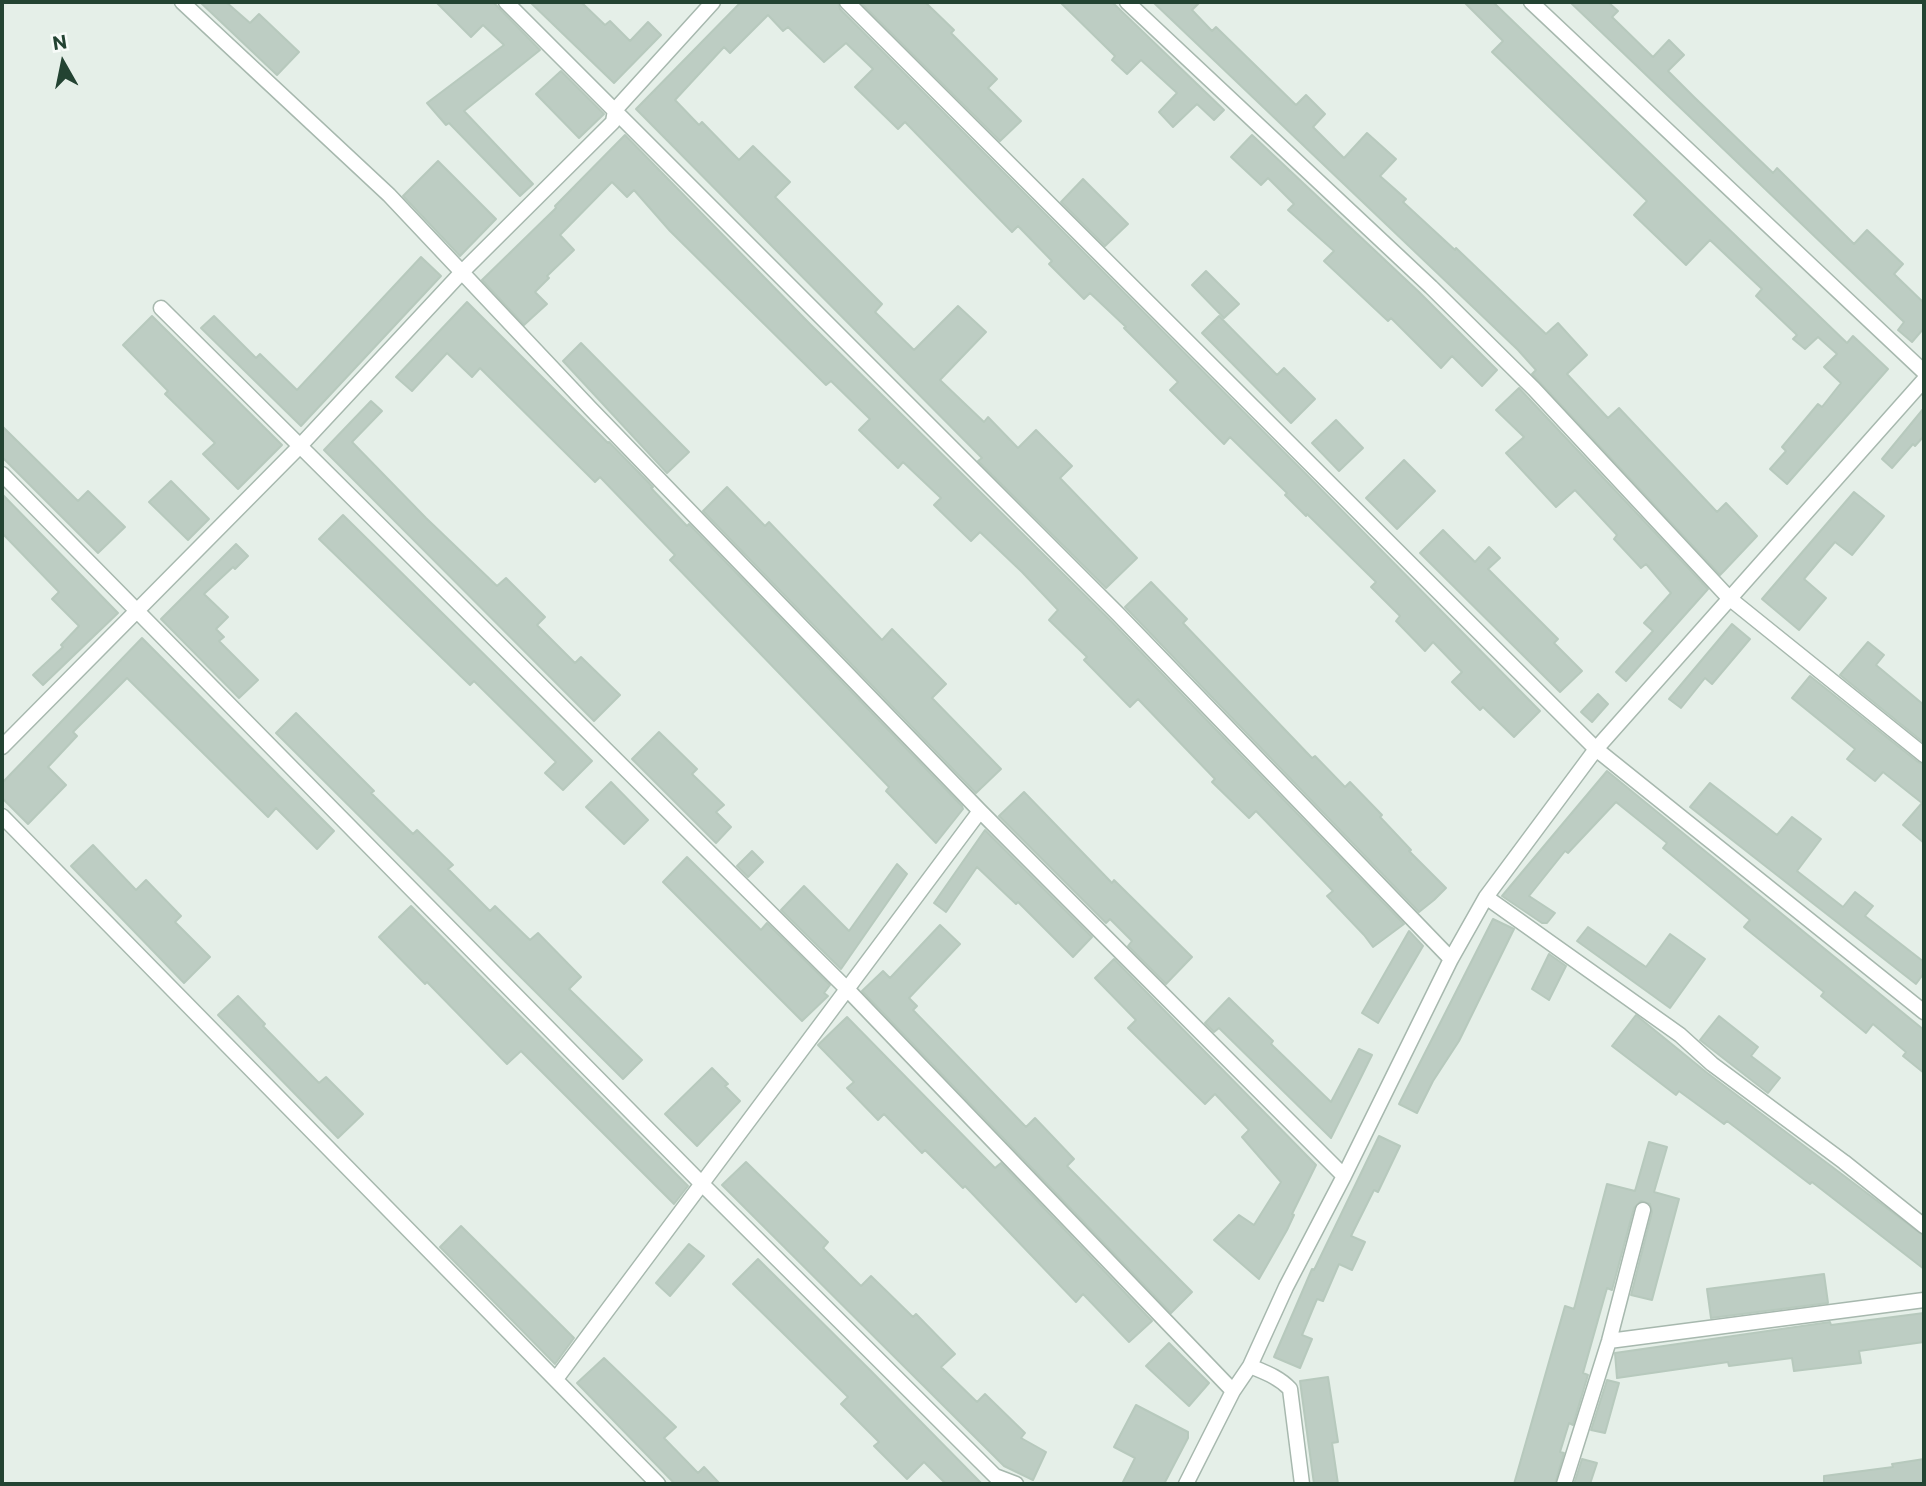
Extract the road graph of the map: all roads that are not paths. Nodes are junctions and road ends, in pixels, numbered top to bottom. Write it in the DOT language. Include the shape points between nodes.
graph roads {
  1 [pos="182,2"];
  2 [pos="506,2"];
  3 [pos="713,2"];
  4 [pos="847,2"];
  5 [pos="1127,2"];
  6 [pos="1531,2"];
  7 [pos="615,110"];
  8 [pos="462,272"];
  9 [pos="160,308"];
  10 [pos="1924,372"];
  11 [pos="1924,380"];
  12 [pos="299,447"];
  13 [pos="2,474"];
  14 [pos="1729,598"];
  15 [pos="137,611"];
  16 [pos="2,747"];
  17 [pos="1596,749"];
  18 [pos="1924,755"];
  19 [pos="981,811"];
  20 [pos="2,816"];
  21 [pos="1486,897"];
  22 [pos="1451,959"];
  23 [pos="847,989"];
  24 [pos="1924,1012"];
  25 [pos="1344,1176"];
  26 [pos="702,1184"];
  27 [pos="1643,1210"];
  28 [pos="1924,1226"];
  29 [pos="1924,1300"];
  30 [pos="1609,1341"];
  31 [pos="1250,1366"];
  32 [pos="556,1379"];
  33 [pos="1233,1391"];
  34 [pos="658,1484"];
  35 [pos="1016,1484"];
  36 [pos="1186,1484"];
  37 [pos="1302,1484"];
  38 [pos="1564,1484"];
  1 -- 8 [label="street" via="372,179"];
  2 -- 7 [label="street"];
  3 -- 7 [label="street"];
  4 -- 17 [label="street"];
  5 -- 14 [label="street" via="1525,379"];
  6 -- 10 [label="street"];
  7 -- 8 [label="street" via="613,122"];
  7 -- 22 [label="street" via="1119,615"];
  8 -- 12 [label="street"];
  8 -- 19 [label="street"];
  9 -- 12 [label="street"];
  11 -- 14 [label="street"];
  12 -- 15 [label="street"];
  12 -- 23 [label="street"];
  13 -- 15 [label="street"];
  14 -- 17 [label="street"];
  14 -- 18 [label="street"];
  15 -- 16 [label="street"];
  15 -- 26 [label="street"];
  17 -- 21 [label="street"];
  17 -- 24 [label="street"];
  19 -- 23 [label="street"];
  19 -- 25 [label="street"];
  20 -- 32 [label="street"];
  21 -- 22 [label="street"];
  21 -- 28 [label="street" via="1680,1035"];
  22 -- 25 [label="street"];
  23 -- 26 [label="street"];
  23 -- 33 [label="street"];
  25 -- 31 [label="street"];
  26 -- 32 [label="street"];
  26 -- 35 [label="street" via="995,1476"];
  27 -- 30 [label="street"];
  29 -- 30 [label="street"];
  30 -- 38 [label="street"];
  31 -- 33 [label="street"];
  31 -- 37 [label="street" via="1284,1382 1290,1390"];
  32 -- 34 [label="street"];
  33 -- 36 [label="street"];
}
